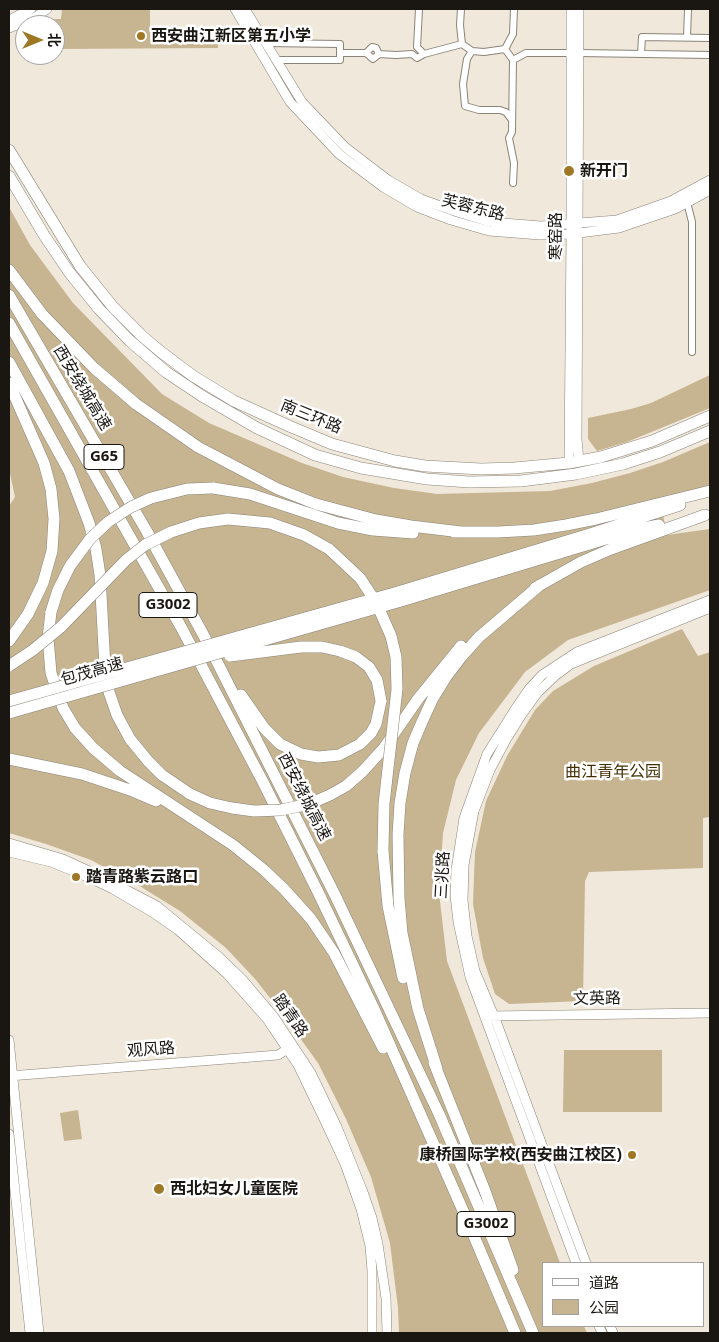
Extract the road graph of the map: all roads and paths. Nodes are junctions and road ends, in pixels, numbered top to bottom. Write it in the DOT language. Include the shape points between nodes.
graph roads {
  1 [pos="30,9"];
  2 [pos="47,9"];
  3 [pos="235,9"];
  4 [pos="245,9"];
  5 [pos="419,9"];
  6 [pos="461,9"];
  7 [pos="514,9"];
  8 [pos="571,9"];
  9 [pos="579,9"];
  10 [pos="688,9"];
  11 [pos="9,14"];
  12 [pos="9,20"];
  13 [pos="9,28"];
  14 [pos="688,37"];
  15 [pos="710,38"];
  16 [pos="265,43"];
  17 [pos="462,44"];
  18 [pos="417,47"];
  19 [pos="505,48"];
  20 [pos="472,51"];
  21 [pos="340,53"];
  22 [pos="575,53"];
  23 [pos="412,54"];
  24 [pos="424,54"];
  25 [pos="641,54"];
  26 [pos="710,55"];
  27 [pos="275,60"];
  28 [pos="513,60"];
  29 [pos="512,120"];
  30 [pos="9,150"];
  31 [pos="9,176"];
  32 [pos="710,180"];
  33 [pos="514,183"];
  34 [pos="710,190"];
  35 [pos="688,202"];
  36 [pos="575,223"];
  37 [pos="575,233"];
  38 [pos="9,270"];
  39 [pos="9,295"];
  40 [pos="9,323"];
  41 [pos="692,352"];
  42 [pos="9,362"];
  43 [pos="9,384"];
  44 [pos="710,416"];
  45 [pos="710,431"];
  46 [pos="574,462"];
  47 [pos="710,492"];
  48 [pos="708,515"];
  49 [pos="461,532"];
  50 [pos="540,585"];
  51 [pos="400,597"];
  52 [pos="710,600"];
  53 [pos="710,608"];
  54 [pos="204,636"];
  55 [pos="9,641"];
  56 [pos="184,664"];
  57 [pos="9,666"];
  58 [pos="9,700"];
  59 [pos="9,712"];
  60 [pos="9,759"];
  61 [pos="198,822"];
  62 [pos="9,843"];
  63 [pos="9,852"];
  64 [pos="710,1013"];
  65 [pos="710,1018"];
  66 [pos="490,1019"];
  67 [pos="9,1040"];
  68 [pos="291,1048"];
  69 [pos="437,1069"];
  70 [pos="11,1076"];
  71 [pos="9,1134"];
  72 [pos="441,1161"];
  73 [pos="576,1262"];
  74 [pos="586,1262"];
  75 [pos="30,1333"];
  76 [pos="39,1333"];
  77 [pos="372,1333"];
  78 [pos="387,1333"];
  79 [pos="515,1333"];
  80 [pos="534,1333"];
  1 -- 11 [label="street"];
  1 -- 12 [label="street"];
  2 -- 13 [label="street"];
  3 -- 37 [label="street, 芙蓉东路" via="290,102 339,154 383,187 417,207 489,230"];
  4 -- 16 [label="street, 芙蓉东路"];
  5 -- 18 [label="street"];
  6 -- 17 [label="street"];
  7 -- 19 [label="street" via="514,34"];
  8 -- 22 [label="street, 寒窑路"];
  9 -- 22 [label="street, 寒窑路"];
  10 -- 14 [label="street"];
  14 -- 15 [label="street"];
  14 -- 25 [label="street" via="642,37"];
  16 -- 21 [label="street" via="340,44"];
  16 -- 27 [label="street, 芙蓉东路"];
  17 -- 20 [label="street"];
  17 -- 24 [label="street"];
  18 -- 23 [label="street"];
  18 -- 24 [label="street"];
  19 -- 20 [label="street"];
  19 -- 28 [label="street"];
  20 -- 29 [label="street" via="467,59 463,84 465,106 500,110"];
  21 -- 23 [label="street" via="366,53 373,59 379,54"];
  21 -- 27 [label="street" via="340,60"];
  22 -- 25 [label="street"];
  22 -- 28 [label="street" via="526,52"];
  22 -- 36 [label="street, 寒窑路"];
  23 -- 24 [label="street" via="417,58"];
  25 -- 26 [label="street"];
  27 -- 36 [label="street, 芙蓉东路" via="302,102 345,148 388,180 421,199 490,222 540,226"];
  28 -- 29 [label="street"];
  29 -- 33 [label="street" via="509,138"];
  30 -- 46 [label="highway, 南三环路" via="69,250 113,308 161,352 234,401 332,444 395,462 481,469"];
  31 -- 45 [label="highway, 南三环路" via="69,272 130,341 166,372 202,396 257,428 315,454 361,468 426,479 521,481 623,464"];
  32 -- 36 [label="street, 芙蓉东路" via="671,201 617,220"];
  34 -- 35 [label="street, 芙蓉东路"];
  35 -- 37 [label="street, 芙蓉东路" via="619,228"];
  35 -- 41 [label="street" via="692,222"];
  36 -- 37 [label="street, 寒窑路"];
  37 -- 46 [label="street, 寒窑路" via="578,439"];
  38 -- 49 [label="highway" via="42,314 94,368 136,404 198,447 278,489 316,504 376,520"];
  39 -- 54 [label="highway, 西安绕城高速 / G65"];
  40 -- 72 [label="highway, 西安绕城高速 / G3002" via="135,545 263,782 360,980"];
  42 -- 50 [label="highway, bridge" via="69,471 93,534 101,588 105,667 117,714 130,739 162,775 210,803 254,811 281,810 309,804 346,786 384,748 456,651 501,611"];
  43 -- 55 [label="highway" via="44,463 54,519 52,551 43,583 28,614"];
  44 -- 46 [label="highway, 南三环路" via="652,441"];
  47 -- 49 [label="highway" via="566,525"];
  47 -- 51 [label="highway" via="655,514"];
  48 -- 50 [label="highway" via="611,549"];
  48 -- 51 [label="highway" via="639,530"];
  49 -- 61 [label="highway, bridge" via="373,530 320,518 250,494 213,488 187,489 151,498 108,522 90,539 70,566 51,612 48,638 51,673 63,708 92,748 120,772"];
  50 -- 69 [label="highway" via="479,637 450,672 422,722 405,773 398,835 402,934 416,1001"];
  51 -- 56 [label="highway, bridge"];
  51 -- 58 [label="highway, bridge"];
  52 -- 66 [label="street, 三兆路" via="592,645 542,674 487,754 464,818 455,895 470,977"];
  53 -- 66 [label="street, 三兆路" via="572,664 555,676 522,714 490,770 474,811 464,865 464,900 467,936"];
  54 -- 56 [label="highway, G65, bridge" via="239,693 280,744 313,756 329,756 355,748 374,729 381,701 377,680 369,667 350,654 331,649 291,647"];
  54 -- 80 [label="highway, 西安绕城高速 / G3002" via="335,895 439,1114"];
  56 -- 59 [label="highway, 包茂高速 / G65, bridge"];
  57 -- 69 [label="highway, bridge" via="61,627 126,560 145,545 199,523 228,519 270,523 304,535 329,549 360,578 382,613 393,642 397,666 397,695 384,804 388,906 399,964"];
  60 -- 61 [label="highway" via="106,781"];
  61 -- 72 [label="highway" via="259,865 312,920 347,977"];
  62 -- 68 [label="street, 踏青路" via="63,859 157,906 242,978 274,1017"];
  63 -- 68 [label="street, 踏青路" via="51,862 85,876 128,898 178,930 246,993"];
  64 -- 66 [label="street, 文英路"];
  65 -- 66 [label="street, 文英路"];
  66 -- 73 [label="street, 三兆路"];
  66 -- 74 [label="street, 三兆路"];
  67 -- 70 [label="street"];
  68 -- 70 [label="street, 观风路" via="278,1055"];
  68 -- 77 [label="street, 踏青路" via="345,1164 361,1209 371,1254"];
  68 -- 78 [label="street, 踏青路" via="311,1073 372,1218 385,1289"];
  69 -- 80 [label="highway" via="485,1190"];
  70 -- 76 [label="street"];
  71 -- 75 [label="street"];
  72 -- 79 [label="highway, 西安绕城高速 / G3002"];
}
